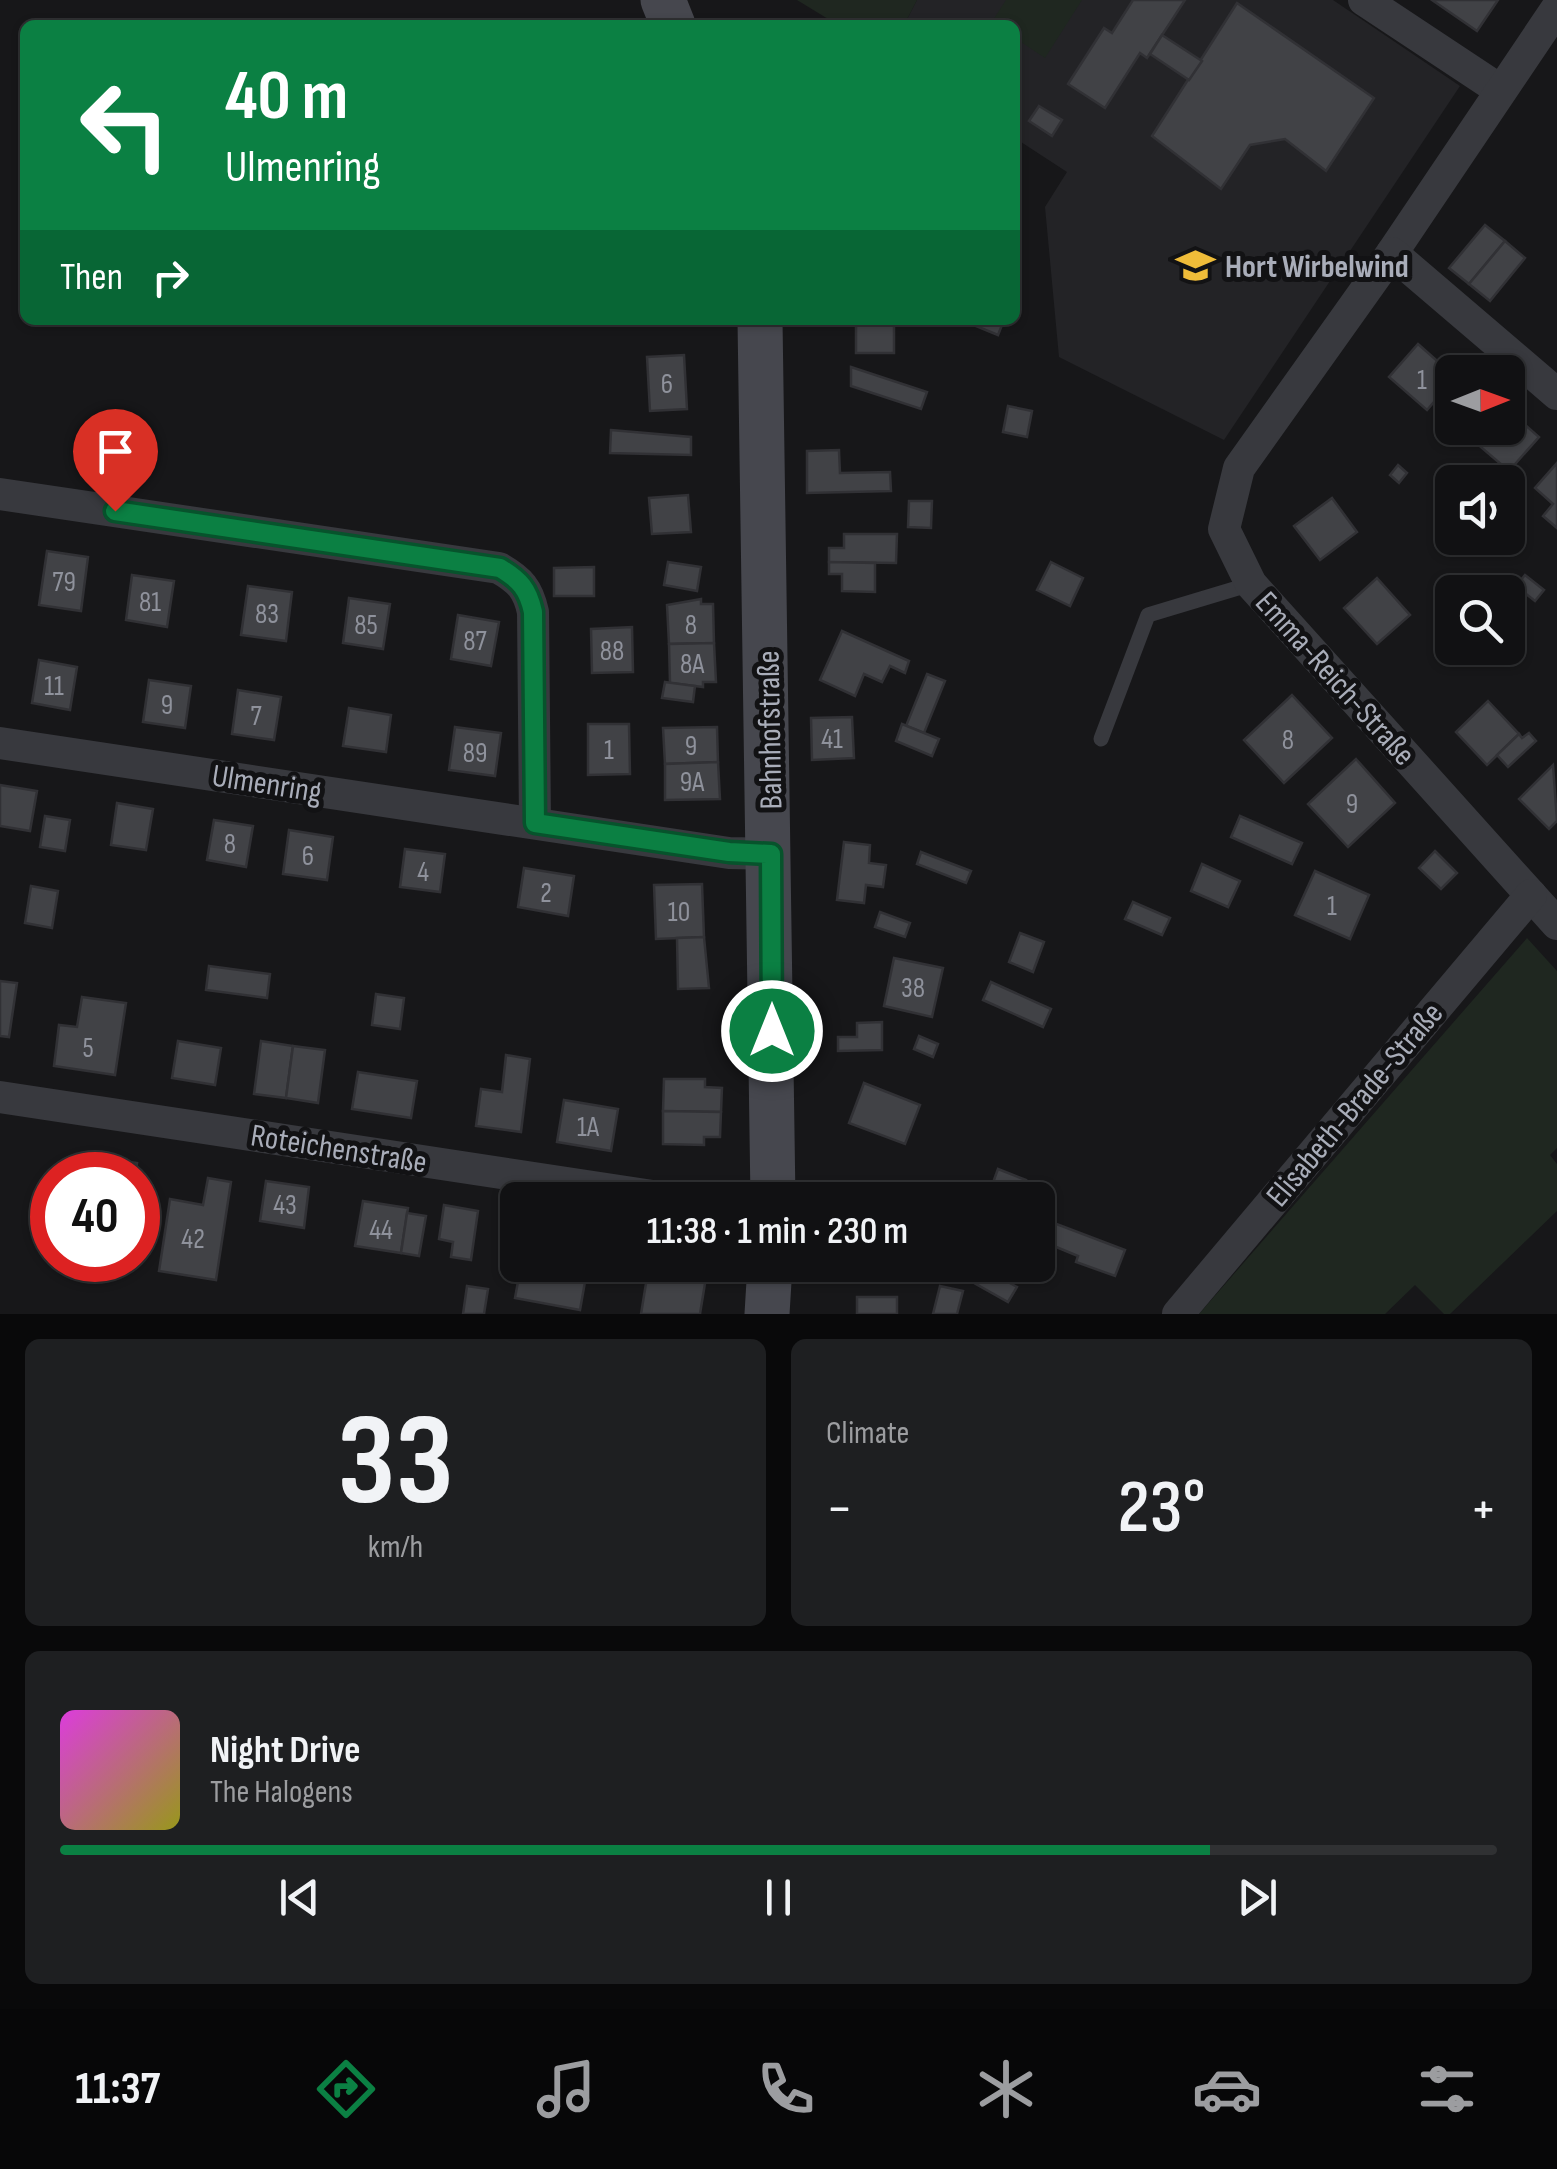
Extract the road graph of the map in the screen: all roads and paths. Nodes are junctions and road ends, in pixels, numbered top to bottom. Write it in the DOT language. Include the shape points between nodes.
graph roads {
  1 [pos="1364,0"];
  2 [pos="1557,8"];
  3 [pos="1500,90"];
  4 [pos="1392,253"];
  5 [pos="760,325"];
  6 [pos="1557,394"];
  7 [pos="0,494"];
  8 [pos="1251,584"];
  9 [pos="1101,739"];
  10 [pos="0,743"];
  11 [pos="535,823"];
  12 [pos="771,854"];
  13 [pos="1531,895"];
  14 [pos="1557,924"];
  15 [pos="0,1097"];
  16 [pos="560,1182"];
  17 [pos="773,1182"];
  18 [pos="769,1282"];
  19 [pos="768,1314"];
  20 [pos="1178,1314"];
  1 -- 3 [label="street"];
  2 -- 3 [label="street, Emma-Reich-Straße"];
  3 -- 4 [label="street, Emma-Reich-Straße"];
  4 -- 6 [label="street"];
  4 -- 8 [label="street, Emma-Reich-Straße" via="1238,468 1224,529"];
  5 -- 12 [label="street, Bahnhofstraße"];
  7 -- 11 [label="street" via="500,568 516,577 533,612"];
  8 -- 9 [label="lane" via="1148,616"];
  8 -- 13 [label="street, Emma-Reich-Straße"];
  10 -- 11 [label="street, Ulmenring"];
  11 -- 12 [label="street, Ulmenring"];
  12 -- 17 [label="street, Bahnhofstraße"];
  13 -- 14 [label="street, Emma-Reich-Straße"];
  13 -- 20 [label="street, Elisabeth-Brade-Straße"];
  15 -- 16 [label="street, Roteichenstraße"];
  18 -- 19 [label="street"];
}
